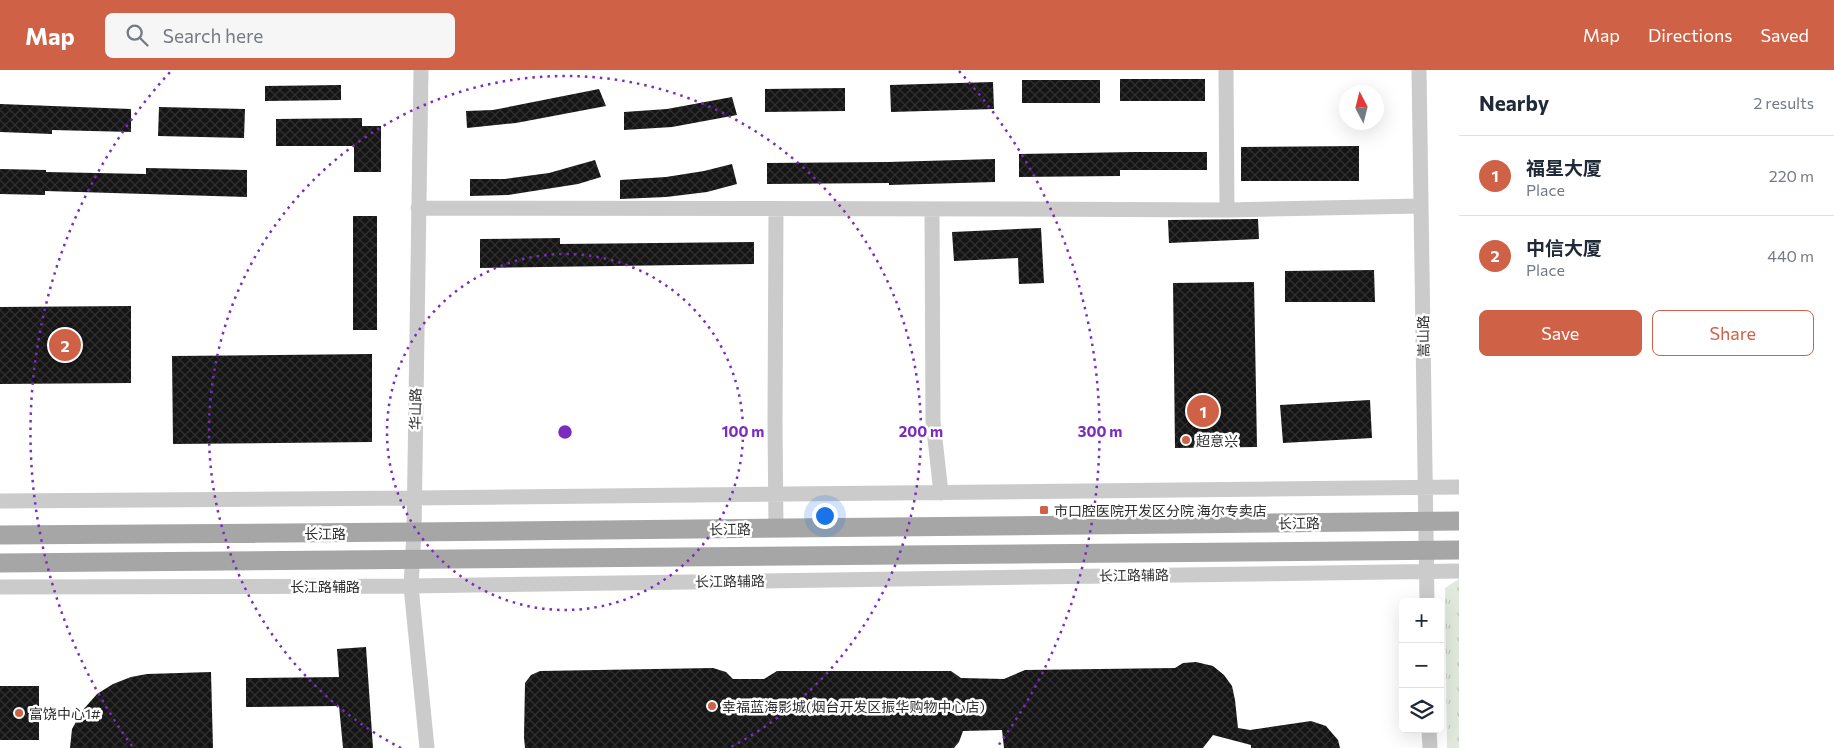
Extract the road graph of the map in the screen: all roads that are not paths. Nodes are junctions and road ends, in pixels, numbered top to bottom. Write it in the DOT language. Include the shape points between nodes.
graph roads {
  1 [pos="421,70"];
  2 [pos="1226,70"];
  3 [pos="1419,70"];
  4 [pos="1422,206"];
  5 [pos="418,208"];
  6 [pos="776,209"];
  7 [pos="932,209"];
  8 [pos="1227,210"];
  9 [pos="1459,487"];
  10 [pos="1425,488"];
  11 [pos="941,493"];
  12 [pos="776,494"];
  13 [pos="414,498"];
  14 [pos="0,501"];
  15 [pos="1459,521"];
  16 [pos="1426,522"];
  17 [pos="776,529"];
  18 [pos="414,532"];
  19 [pos="0,535"];
  20 [pos="1459,550"];
  21 [pos="1426,551"];
  22 [pos="411,560"];
  23 [pos="0,563"];
  24 [pos="1426,571"];
  25 [pos="1459,571"];
  26 [pos="411,586"];
  27 [pos="0,587"];
  28 [pos="1427,598"];
  29 [pos="1429,733"];
  30 [pos="427,748"];
  31 [pos="1430,748"];
  1 -- 5 [label="street, 华山路"];
  2 -- 8 [label="street"];
  3 -- 4 [label="street, 嵩山路"];
  4 -- 8 [label="street"];
  4 -- 10 [label="street, 嵩山路"];
  5 -- 6 [label="street"];
  5 -- 13 [label="street, 华山路"];
  6 -- 7 [label="street"];
  6 -- 12 [label="street"];
  7 -- 8 [label="street"];
  7 -- 11 [label="street" via="933,421"];
  9 -- 10 [label="street"];
  10 -- 11 [label="street"];
  10 -- 16 [label="street, 嵩山路"];
  11 -- 12 [label="street"];
  12 -- 13 [label="street"];
  12 -- 17 [label="street"];
  13 -- 14 [label="street"];
  13 -- 18 [label="street, 华山路"];
  15 -- 16 [label="main road, 长江路"];
  16 -- 17 [label="main road, 长江路"];
  16 -- 21 [label="street, 嵩山路"];
  17 -- 18 [label="main road, 长江路"];
  18 -- 19 [label="main road, 长江路"];
  18 -- 22 [label="street, 华山路"];
  20 -- 21 [label="main road, 长江路"];
  21 -- 22 [label="main road, 长江路"];
  21 -- 24 [label="street, 嵩山路"];
  22 -- 23 [label="main road, 长江路"];
  22 -- 26 [label="street, 华山路"];
  24 -- 25 [label="street, 长江路辅路"];
  24 -- 26 [label="street, 长江路辅路"];
  24 -- 28 [label="street, 嵩山路"];
  26 -- 27 [label="street, 长江路辅路"];
  26 -- 30 [label="street, 华山路"];
  29 -- 31 [label="street"];
}
